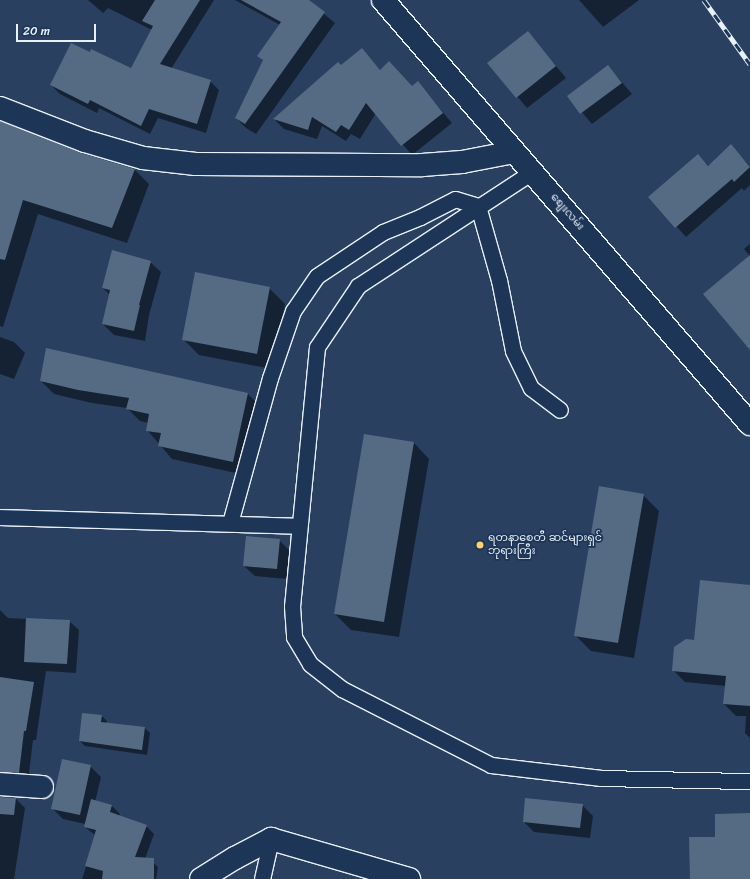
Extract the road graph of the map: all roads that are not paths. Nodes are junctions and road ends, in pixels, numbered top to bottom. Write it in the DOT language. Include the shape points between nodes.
graph roads {
  1 [pos="383,0"];
  2 [pos="0,108"];
  3 [pos="514,152"];
  4 [pos="532,172"];
  5 [pos="478,206"];
  6 [pos="560,410"];
  7 [pos="750,424"];
  8 [pos="0,517"];
  9 [pos="230,524"];
  10 [pos="298,526"];
  11 [pos="750,781"];
  12 [pos="0,784"];
  13 [pos="42,787"];
  14 [pos="271,839"];
  15 [pos="201,879"];
  16 [pos="262,879"];
  17 [pos="409,879"];
  1 -- 3 [label="street, စျေးလမ်း"];
  2 -- 3 [label="street" via="85,141 143,158 196,164 422,165 462,162"];
  3 -- 4 [label="street, စျေးလမ်း"];
  4 -- 5 [label="lane"];
  4 -- 7 [label="street, စျေးလမ်း"];
  5 -- 6 [label="lane" via="499,280 513,351 531,388"];
  5 -- 9 [label="lane" via="455,199 420,218 383,232 316,276 293,311 270,378"];
  5 -- 10 [label="lane" via="358,286 317,347"];
  8 -- 9 [label="lane"];
  9 -- 10 [label="lane"];
  10 -- 11 [label="lane" via="292,606 294,637 310,664 342,689 491,765 601,778"];
  12 -- 13 [label="street"];
  14 -- 15 [label="street"];
  14 -- 16 [label="lane"];
  14 -- 17 [label="street"];
}
